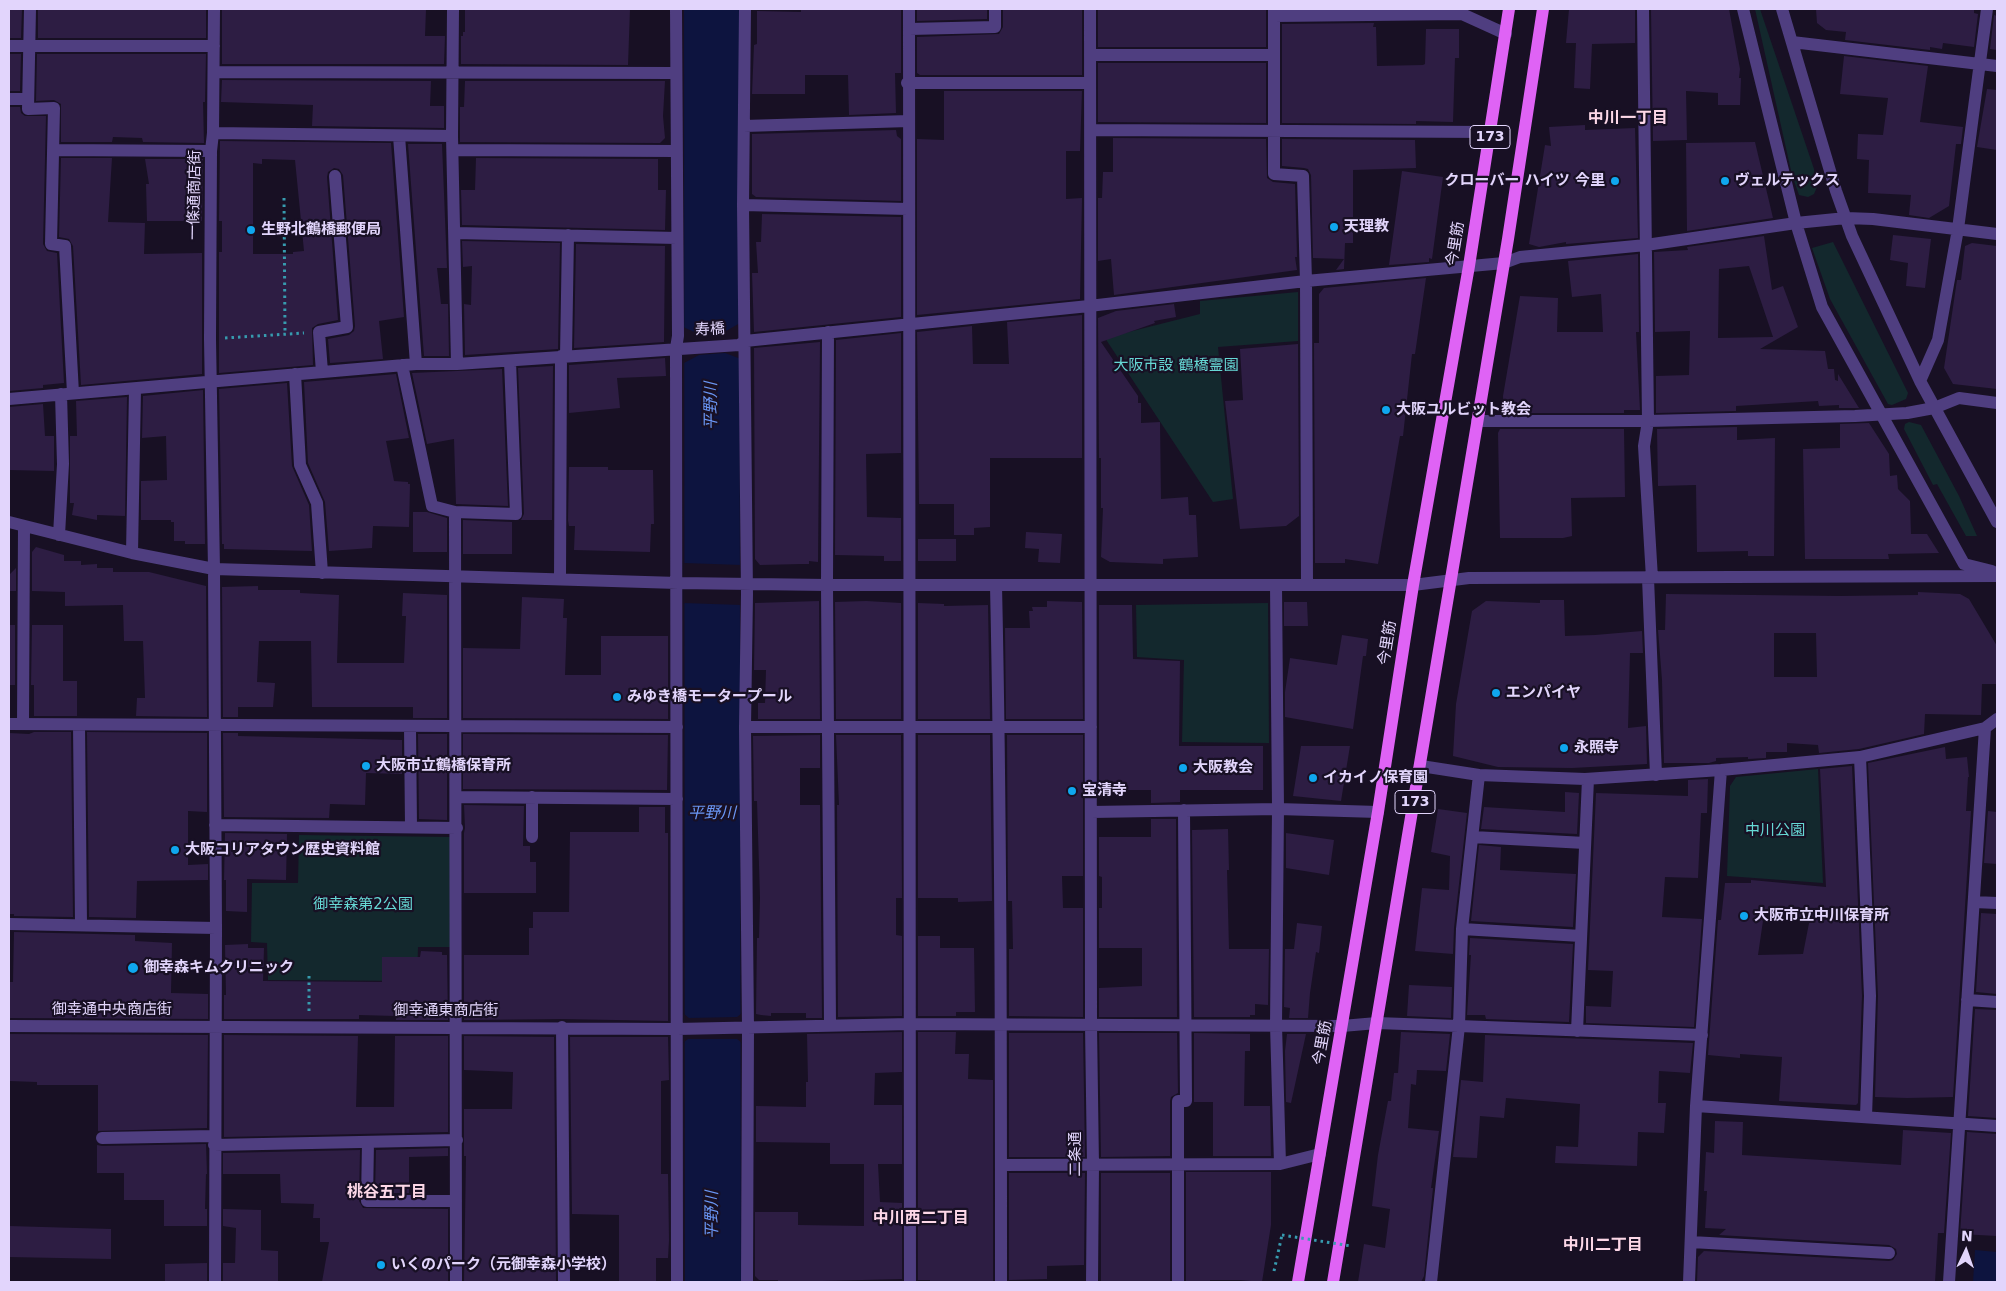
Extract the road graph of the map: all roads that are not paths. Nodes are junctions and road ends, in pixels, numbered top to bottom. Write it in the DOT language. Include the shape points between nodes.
graph roads {
  1 [pos="30,9"];
  2 [pos="214,9"];
  3 [pos="453,9"];
  4 [pos="676,9"];
  5 [pos="745,9"];
  6 [pos="909,9"];
  7 [pos="995,9"];
  8 [pos="1090,9"];
  9 [pos="1510,9"];
  10 [pos="1544,9"];
  11 [pos="1643,9"];
  12 [pos="1744,9"];
  13 [pos="1782,9"];
  14 [pos="1987,9"];
  15 [pos="1462,11"];
  16 [pos="1274,12"];
  17 [pos="909,29"];
  18 [pos="1506,34"];
  19 [pos="1792,42"];
  20 [pos="30,45"];
  21 [pos="9,46"];
  22 [pos="214,46"];
  23 [pos="1090,55"];
  24 [pos="1274,55"];
  25 [pos="1979,63"];
  26 [pos="1997,66"];
  27 [pos="452,71"];
  28 [pos="214,72"];
  29 [pos="676,73"];
  30 [pos="1090,82"];
  31 [pos="907,83"];
  32 [pos="9,99"];
  33 [pos="28,99"];
  34 [pos="909,121"];
  35 [pos="744,126"];
  36 [pos="1091,130"];
  37 [pos="1274,130"];
  38 [pos="1491,132"];
  39 [pos="213,133"];
  40 [pos="398,136"];
  41 [pos="452,136"];
  42 [pos="53,150"];
  43 [pos="454,150"];
  44 [pos="210,151"];
  45 [pos="676,151"];
  46 [pos="335,176"];
  47 [pos="743,204"];
  48 [pos="908,209"];
  49 [pos="1846,218"];
  50 [pos="1796,223"];
  51 [pos="1958,229"];
  52 [pos="454,233"];
  53 [pos="1997,234"];
  54 [pos="568,235"];
  55 [pos="676,238"];
  56 [pos="1646,245"];
  57 [pos="1504,263"];
  58 [pos="1469,266"];
  59 [pos="1306,281"];
  60 [pos="1089,306"];
  61 [pos="908,323"];
  62 [pos="828,332"];
  63 [pos="742,343"];
  64 [pos="680,348"];
  65 [pos="563,356"];
  66 [pos="510,361"];
  67 [pos="416,364"];
  68 [pos="457,364"];
  69 [pos="402,365"];
  70 [pos="322,372"];
  71 [pos="295,374"];
  72 [pos="1920,381"];
  73 [pos="211,382"];
  74 [pos="135,389"];
  75 [pos="67,393"];
  76 [pos="9,399"];
  77 [pos="1997,403"];
  78 [pos="1934,408"];
  79 [pos="1881,414"];
  80 [pos="1477,421"];
  81 [pos="1648,421"];
  82 [pos="456,512"];
  83 [pos="9,522"];
  84 [pos="1997,522"];
  85 [pos="24,526"];
  86 [pos="59,535"];
  87 [pos="132,553"];
  88 [pos="214,569"];
  89 [pos="322,572"];
  90 [pos="1997,574"];
  91 [pos="456,576"];
  92 [pos="1650,578"];
  93 [pos="560,579"];
  94 [pos="1452,580"];
  95 [pos="680,583"];
  96 [pos="744,584"];
  97 [pos="827,585"];
  98 [pos="910,585"];
  99 [pos="996,585"];
  100 [pos="1090,585"];
  101 [pos="1276,585"];
  102 [pos="1307,585"];
  103 [pos="1413,585"];
  104 [pos="1997,719"];
  105 [pos="9,724"];
  106 [pos="23,724"];
  107 [pos="79,725"];
  108 [pos="215,726"];
  109 [pos="410,727"];
  110 [pos="455,727"];
  111 [pos="677,727"];
  112 [pos="745,727"];
  113 [pos="829,727"];
  114 [pos="910,727"];
  115 [pos="999,727"];
  116 [pos="1091,727"];
  117 [pos="1985,728"];
  118 [pos="1860,757"];
  119 [pos="1421,766"];
  120 [pos="1721,770"];
  121 [pos="1479,775"];
  122 [pos="1656,775"];
  123 [pos="1588,779"];
  124 [pos="532,797"];
  125 [pos="456,798"];
  126 [pos="677,799"];
  127 [pos="1278,809"];
  128 [pos="1184,810"];
  129 [pos="1091,812"];
  130 [pos="1378,812"];
  131 [pos="214,825"];
  132 [pos="411,827"];
  133 [pos="457,828"];
  134 [pos="532,837"];
  135 [pos="1473,837"];
  136 [pos="1585,843"];
  137 [pos="1974,902"];
  138 [pos="1997,903"];
  139 [pos="9,924"];
  140 [pos="81,924"];
  141 [pos="216,928"];
  142 [pos="1462,929"];
  143 [pos="1581,936"];
  144 [pos="1967,1000"];
  145 [pos="1997,1002"];
  146 [pos="1376,1023"];
  147 [pos="910,1024"];
  148 [pos="830,1025"];
  149 [pos="1002,1025"];
  150 [pos="1091,1025"];
  151 [pos="1276,1025"];
  152 [pos="9,1026"];
  153 [pos="215,1026"];
  154 [pos="1186,1026"];
  155 [pos="1342,1026"];
  156 [pos="1459,1026"];
  157 [pos="562,1027"];
  158 [pos="457,1028"];
  159 [pos="745,1028"];
  160 [pos="680,1029"];
  161 [pos="1577,1031"];
  162 [pos="1702,1035"];
  163 [pos="1696,1106"];
  164 [pos="1866,1117"];
  165 [pos="1959,1123"];
  166 [pos="1997,1126"];
  167 [pos="102,1138"];
  168 [pos="214,1140"];
  169 [pos="457,1140"];
  170 [pos="368,1142"];
  171 [pos="1320,1154"];
  172 [pos="1178,1164"];
  173 [pos="1280,1164"];
  174 [pos="1093,1165"];
  175 [pos="1001,1166"];
  176 [pos="456,1201"];
  177 [pos="1691,1242"];
  178 [pos="1889,1253"];
  179 [pos="215,1282"];
  180 [pos="456,1282"];
  181 [pos="564,1282"];
  182 [pos="677,1282"];
  183 [pos="747,1282"];
  184 [pos="910,1282"];
  185 [pos="1001,1282"];
  186 [pos="1092,1282"];
  187 [pos="1178,1282"];
  188 [pos="1298,1282"];
  189 [pos="1333,1282"];
  190 [pos="1431,1282"];
  191 [pos="1689,1282"];
  192 [pos="1950,1282"];
  1 -- 20 [label="street"];
  2 -- 22 [label="street, 一條通商店街"];
  3 -- 27 [label="street"];
  4 -- 29 [label="street"];
  5 -- 35 [label="street"];
  6 -- 17 [label="street"];
  7 -- 17 [label="street" via="995,27"];
  8 -- 23 [label="street, 二条通"];
  9 -- 18 [label="main road, 今里筋 / 173"];
  10 -- 57 [label="main road, 173"];
  11 -- 56 [label="street"];
  12 -- 50 [label="street"];
  13 -- 19 [label="street"];
  14 -- 25 [label="street"];
  15 -- 16 [label="street"];
  15 -- 18 [label="street"];
  16 -- 24 [label="street"];
  17 -- 31 [label="street"];
  18 -- 38 [label="main road, 今里筋 / 173"];
  19 -- 25 [label="street"];
  19 -- 49 [label="street"];
  20 -- 21 [label="street"];
  20 -- 22 [label="street"];
  20 -- 33 [label="street"];
  22 -- 28 [label="street, 一條通商店街"];
  23 -- 24 [label="street"];
  23 -- 30 [label="street, 二条通"];
  24 -- 37 [label="street"];
  25 -- 26 [label="street"];
  25 -- 51 [label="street"];
  27 -- 28 [label="street"];
  27 -- 29 [label="street"];
  27 -- 41 [label="street"];
  28 -- 39 [label="street, 一條通商店街"];
  29 -- 45 [label="street"];
  30 -- 31 [label="street"];
  30 -- 36 [label="street, 二条通"];
  31 -- 34 [label="street"];
  32 -- 33 [label="street"];
  33 -- 42 [label="street" via="28,109 54,108"];
  34 -- 35 [label="street"];
  34 -- 48 [label="street"];
  35 -- 47 [label="street"];
  36 -- 37 [label="street"];
  36 -- 60 [label="street, 二条通"];
  37 -- 38 [label="street"];
  37 -- 59 [label="street" via="1274,174 1303,176"];
  38 -- 58 [label="main road, 今里筋 / 173"];
  39 -- 40 [label="street"];
  39 -- 44 [label="street, 一條通商店街"];
  40 -- 41 [label="street"];
  40 -- 67 [label="street"];
  41 -- 43 [label="street"];
  42 -- 44 [label="street"];
  42 -- 75 [label="street" via="51,244 65,246"];
  43 -- 45 [label="street"];
  43 -- 52 [label="street"];
  44 -- 73 [label="street, 一條通商店街"];
  45 -- 55 [label="street"];
  46 -- 70 [label="street" via="347,327 319,332"];
  47 -- 48 [label="street"];
  47 -- 63 [label="street"];
  48 -- 61 [label="street"];
  49 -- 50 [label="street, 寿橋"];
  49 -- 51 [label="street, 寿橋"];
  49 -- 72 [label="street"];
  50 -- 56 [label="street, 寿橋"];
  50 -- 79 [label="street" via="1822,307"];
  51 -- 53 [label="street, 寿橋"];
  51 -- 72 [label="street" via="1938,340"];
  52 -- 54 [label="street"];
  52 -- 68 [label="street"];
  54 -- 55 [label="street"];
  54 -- 65 [label="street"];
  55 -- 64 [label="street"];
  56 -- 57 [label="street, 寿橋" via="1520,257"];
  56 -- 81 [label="street"];
  57 -- 58 [label="street, 寿橋"];
  57 -- 80 [label="main road, 173"];
  58 -- 59 [label="street, 寿橋"];
  58 -- 103 [label="main road, 今里筋 / 173"];
  59 -- 60 [label="street, 寿橋"];
  59 -- 102 [label="street"];
  60 -- 61 [label="street, 寿橋"];
  60 -- 100 [label="street, 二条通"];
  61 -- 62 [label="street, 寿橋"];
  61 -- 98 [label="street"];
  62 -- 63 [label="street, 寿橋"];
  62 -- 97 [label="street"];
  63 -- 64 [label="street, 寿橋"];
  63 -- 96 [label="street"];
  64 -- 65 [label="street, 寿橋"];
  64 -- 95 [label="street"];
  65 -- 66 [label="street, 寿橋"];
  65 -- 93 [label="street"];
  66 -- 68 [label="street, 寿橋"];
  66 -- 82 [label="street" via="516,514"];
  67 -- 68 [label="street, 寿橋"];
  67 -- 69 [label="street, 寿橋"];
  69 -- 70 [label="street, 寿橋"];
  69 -- 82 [label="street" via="432,506"];
  70 -- 71 [label="street, 寿橋"];
  71 -- 73 [label="street, 寿橋"];
  71 -- 89 [label="street" via="300,464 317,502"];
  72 -- 78 [label="street"];
  73 -- 74 [label="street, 寿橋"];
  73 -- 88 [label="street, 一條通商店街"];
  74 -- 75 [label="street, 寿橋"];
  74 -- 87 [label="street"];
  75 -- 76 [label="street, 寿橋"];
  75 -- 86 [label="street"];
  77 -- 78 [label="street" via="1959,398"];
  78 -- 79 [label="street"];
  78 -- 84 [label="street"];
  79 -- 81 [label="street"];
  79 -- 90 [label="street" via="1964,564"];
  80 -- 81 [label="street"];
  80 -- 94 [label="main road, 173"];
  81 -- 92 [label="street" via="1644,446"];
  82 -- 91 [label="street"];
  83 -- 85 [label="street"];
  85 -- 86 [label="street"];
  85 -- 106 [label="street"];
  86 -- 87 [label="street"];
  87 -- 88 [label="street"];
  88 -- 89 [label="street"];
  88 -- 108 [label="street, 一條通商店街"];
  89 -- 91 [label="street"];
  90 -- 92 [label="street"];
  91 -- 93 [label="street"];
  91 -- 110 [label="street"];
  92 -- 94 [label="street"];
  92 -- 122 [label="street"];
  93 -- 95 [label="street"];
  94 -- 103 [label="street"];
  94 -- 119 [label="main road, 173"];
  95 -- 96 [label="street"];
  95 -- 111 [label="street"];
  96 -- 97 [label="street"];
  96 -- 112 [label="street"];
  97 -- 98 [label="street"];
  97 -- 113 [label="street"];
  98 -- 99 [label="street"];
  98 -- 114 [label="street"];
  99 -- 100 [label="street"];
  99 -- 115 [label="street"];
  100 -- 101 [label="street"];
  100 -- 116 [label="street, 二条通"];
  101 -- 102 [label="street"];
  101 -- 127 [label="street"];
  102 -- 103 [label="street"];
  103 -- 130 [label="main road, 今里筋 / 173"];
  104 -- 117 [label="street"];
  105 -- 106 [label="street"];
  106 -- 107 [label="street"];
  107 -- 108 [label="street"];
  107 -- 140 [label="street"];
  108 -- 109 [label="street"];
  108 -- 131 [label="street, 一條通商店街"];
  109 -- 110 [label="street"];
  109 -- 132 [label="street"];
  110 -- 111 [label="street"];
  110 -- 125 [label="street"];
  111 -- 126 [label="street"];
  112 -- 113 [label="street"];
  112 -- 159 [label="street"];
  113 -- 114 [label="street"];
  113 -- 148 [label="street"];
  114 -- 115 [label="street"];
  114 -- 147 [label="street"];
  115 -- 116 [label="street"];
  115 -- 149 [label="street"];
  116 -- 129 [label="street, 二条通"];
  117 -- 118 [label="street"];
  117 -- 137 [label="street"];
  118 -- 120 [label="street"];
  118 -- 164 [label="street" via="1870,996"];
  119 -- 121 [label="street"];
  119 -- 146 [label="main road, 173"];
  120 -- 122 [label="street"];
  120 -- 162 [label="street"];
  121 -- 123 [label="street"];
  121 -- 135 [label="street"];
  122 -- 123 [label="street"];
  123 -- 136 [label="street"];
  124 -- 125 [label="street"];
  124 -- 126 [label="street"];
  124 -- 134 [label="street"];
  125 -- 133 [label="street"];
  126 -- 160 [label="street"];
  127 -- 128 [label="street"];
  127 -- 130 [label="street"];
  127 -- 151 [label="street"];
  128 -- 129 [label="street"];
  128 -- 154 [label="street"];
  129 -- 150 [label="street, 二条通"];
  130 -- 155 [label="main road, 今里筋 / 173"];
  131 -- 132 [label="street"];
  131 -- 141 [label="street, 一條通商店街"];
  132 -- 133 [label="street"];
  133 -- 158 [label="street"];
  135 -- 136 [label="street"];
  135 -- 142 [label="street"];
  136 -- 143 [label="street"];
  137 -- 138 [label="street"];
  137 -- 144 [label="street"];
  139 -- 140 [label="street"];
  140 -- 141 [label="street"];
  141 -- 153 [label="street, 一條通商店街"];
  142 -- 143 [label="street"];
  142 -- 156 [label="street"];
  143 -- 161 [label="street"];
  144 -- 145 [label="street"];
  144 -- 165 [label="street"];
  146 -- 155 [label="street, 御幸通東商店街"];
  146 -- 156 [label="street, 御幸通東商店街"];
  146 -- 189 [label="main road, 173"];
  147 -- 148 [label="street, 御幸通東商店街"];
  147 -- 149 [label="street, 御幸通東商店街"];
  147 -- 184 [label="street"];
  148 -- 159 [label="street, 御幸通東商店街"];
  149 -- 150 [label="street, 御幸通東商店街"];
  149 -- 175 [label="street"];
  150 -- 154 [label="street, 御幸通東商店街"];
  150 -- 174 [label="street, 二条通"];
  151 -- 154 [label="street, 御幸通東商店街"];
  151 -- 155 [label="street, 御幸通東商店街"];
  151 -- 173 [label="street"];
  152 -- 153 [label="street, 御幸通中央商店街"];
  153 -- 158 [label="street, 御幸通東商店街"];
  153 -- 168 [label="street, 一條通商店街"];
  154 -- 172 [label="street" via="1186,1101 1178,1101"];
  155 -- 171 [label="main road, 今里筋 / 173"];
  156 -- 161 [label="street, 御幸通東商店街"];
  156 -- 190 [label="street"];
  157 -- 158 [label="street, 御幸通東商店街"];
  157 -- 160 [label="street, 御幸通東商店街"];
  157 -- 181 [label="street"];
  158 -- 169 [label="street"];
  159 -- 160 [label="street, 御幸通東商店街"];
  159 -- 183 [label="street"];
  160 -- 182 [label="street"];
  161 -- 162 [label="street, 御幸通東商店街"];
  162 -- 163 [label="street"];
  163 -- 164 [label="street"];
  163 -- 177 [label="street"];
  164 -- 165 [label="street"];
  165 -- 166 [label="street"];
  165 -- 192 [label="street"];
  167 -- 168 [label="street"];
  168 -- 170 [label="street"];
  168 -- 179 [label="street, 一條通商店街"];
  169 -- 170 [label="street"];
  169 -- 176 [label="street"];
  170 -- 176 [label="street" via="367,1201"];
  171 -- 173 [label="street"];
  171 -- 188 [label="main road, 今里筋 / 173"];
  172 -- 173 [label="street"];
  172 -- 174 [label="street"];
  172 -- 187 [label="street"];
  174 -- 175 [label="street"];
  174 -- 186 [label="street, 二条通"];
  175 -- 185 [label="street"];
  176 -- 180 [label="street"];
  177 -- 178 [label="street"];
  177 -- 191 [label="street"];
}
